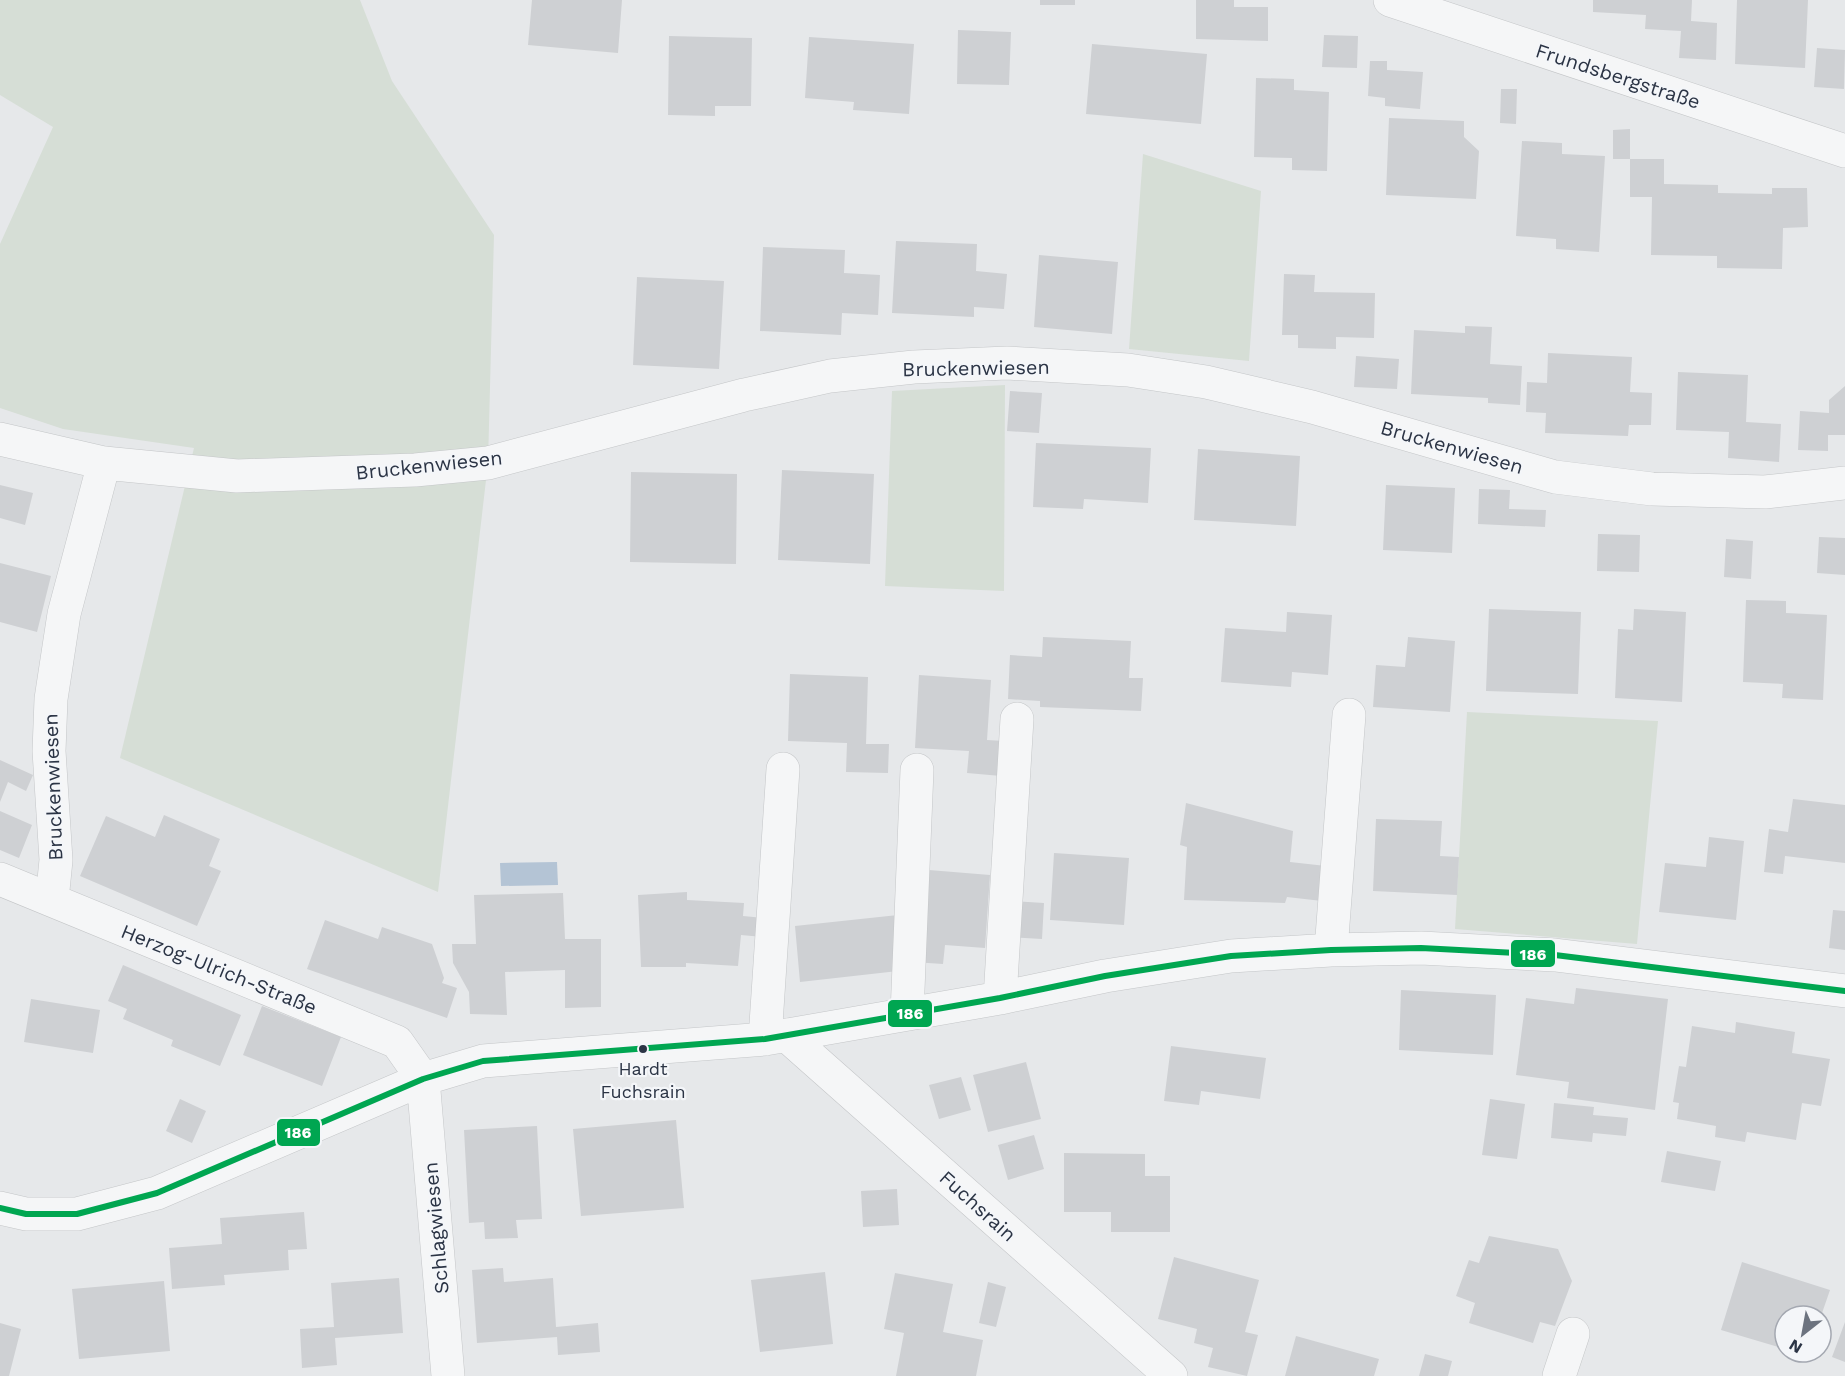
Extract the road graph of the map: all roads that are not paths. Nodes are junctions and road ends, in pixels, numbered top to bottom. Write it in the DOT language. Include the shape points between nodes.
graph roads {
  1 [pos="1390,0"];
  2 [pos="1845,151"];
  3 [pos="0,440"];
  4 [pos="104,463"];
  5 [pos="1845,483"];
  6 [pos="1349,715"];
  7 [pos="1017,719"];
  8 [pos="783,769"];
  9 [pos="917,770"];
  10 [pos="0,879"];
  11 [pos="52,900"];
  12 [pos="1331,950"];
  13 [pos="1845,992"];
  14 [pos="1000,998"];
  15 [pos="907,1014"];
  16 [pos="776,1037"];
  17 [pos="423,1079"];
  18 [pos="0,1208"];
  19 [pos="1573,1334"];
  20 [pos="448,1376"];
  21 [pos="1171,1376"];
  22 [pos="1559,1376"];
  1 -- 2 [label="street, Frundsbergstraße"];
  3 -- 4 [label="street, Bruckenwiesen"];
  4 -- 5 [label="street, Bruckenwiesen" via="237,476 404,471 488,463 830,376 1006,363 1128,370 1206,381 1556,477 1652,489 1765,492"];
  4 -- 11 [label="street, Bruckenwiesen" via="64,614 51,699 49,751 56,860"];
  6 -- 12 [label="street"];
  7 -- 14 [label="street"];
  8 -- 16 [label="street"];
  9 -- 15 [label="street"];
  10 -- 11 [label="street, Herzog-Ulrich-Straße"];
  11 -- 17 [label="street, Herzog-Ulrich-Straße" via="397,1042"];
  12 -- 13 [label="street" via="1421,948 1555,955"];
  12 -- 14 [label="street" via="1231,956"];
  14 -- 15 [label="street"];
  15 -- 16 [label="street"];
  16 -- 17 [label="street" via="483,1062"];
  16 -- 21 [label="street, Fuchsrain"];
  17 -- 18 [label="street" via="157,1193 77,1214 26,1214"];
  17 -- 20 [label="street, Schlagwiesen"];
  19 -- 22 [label="street"];
}
